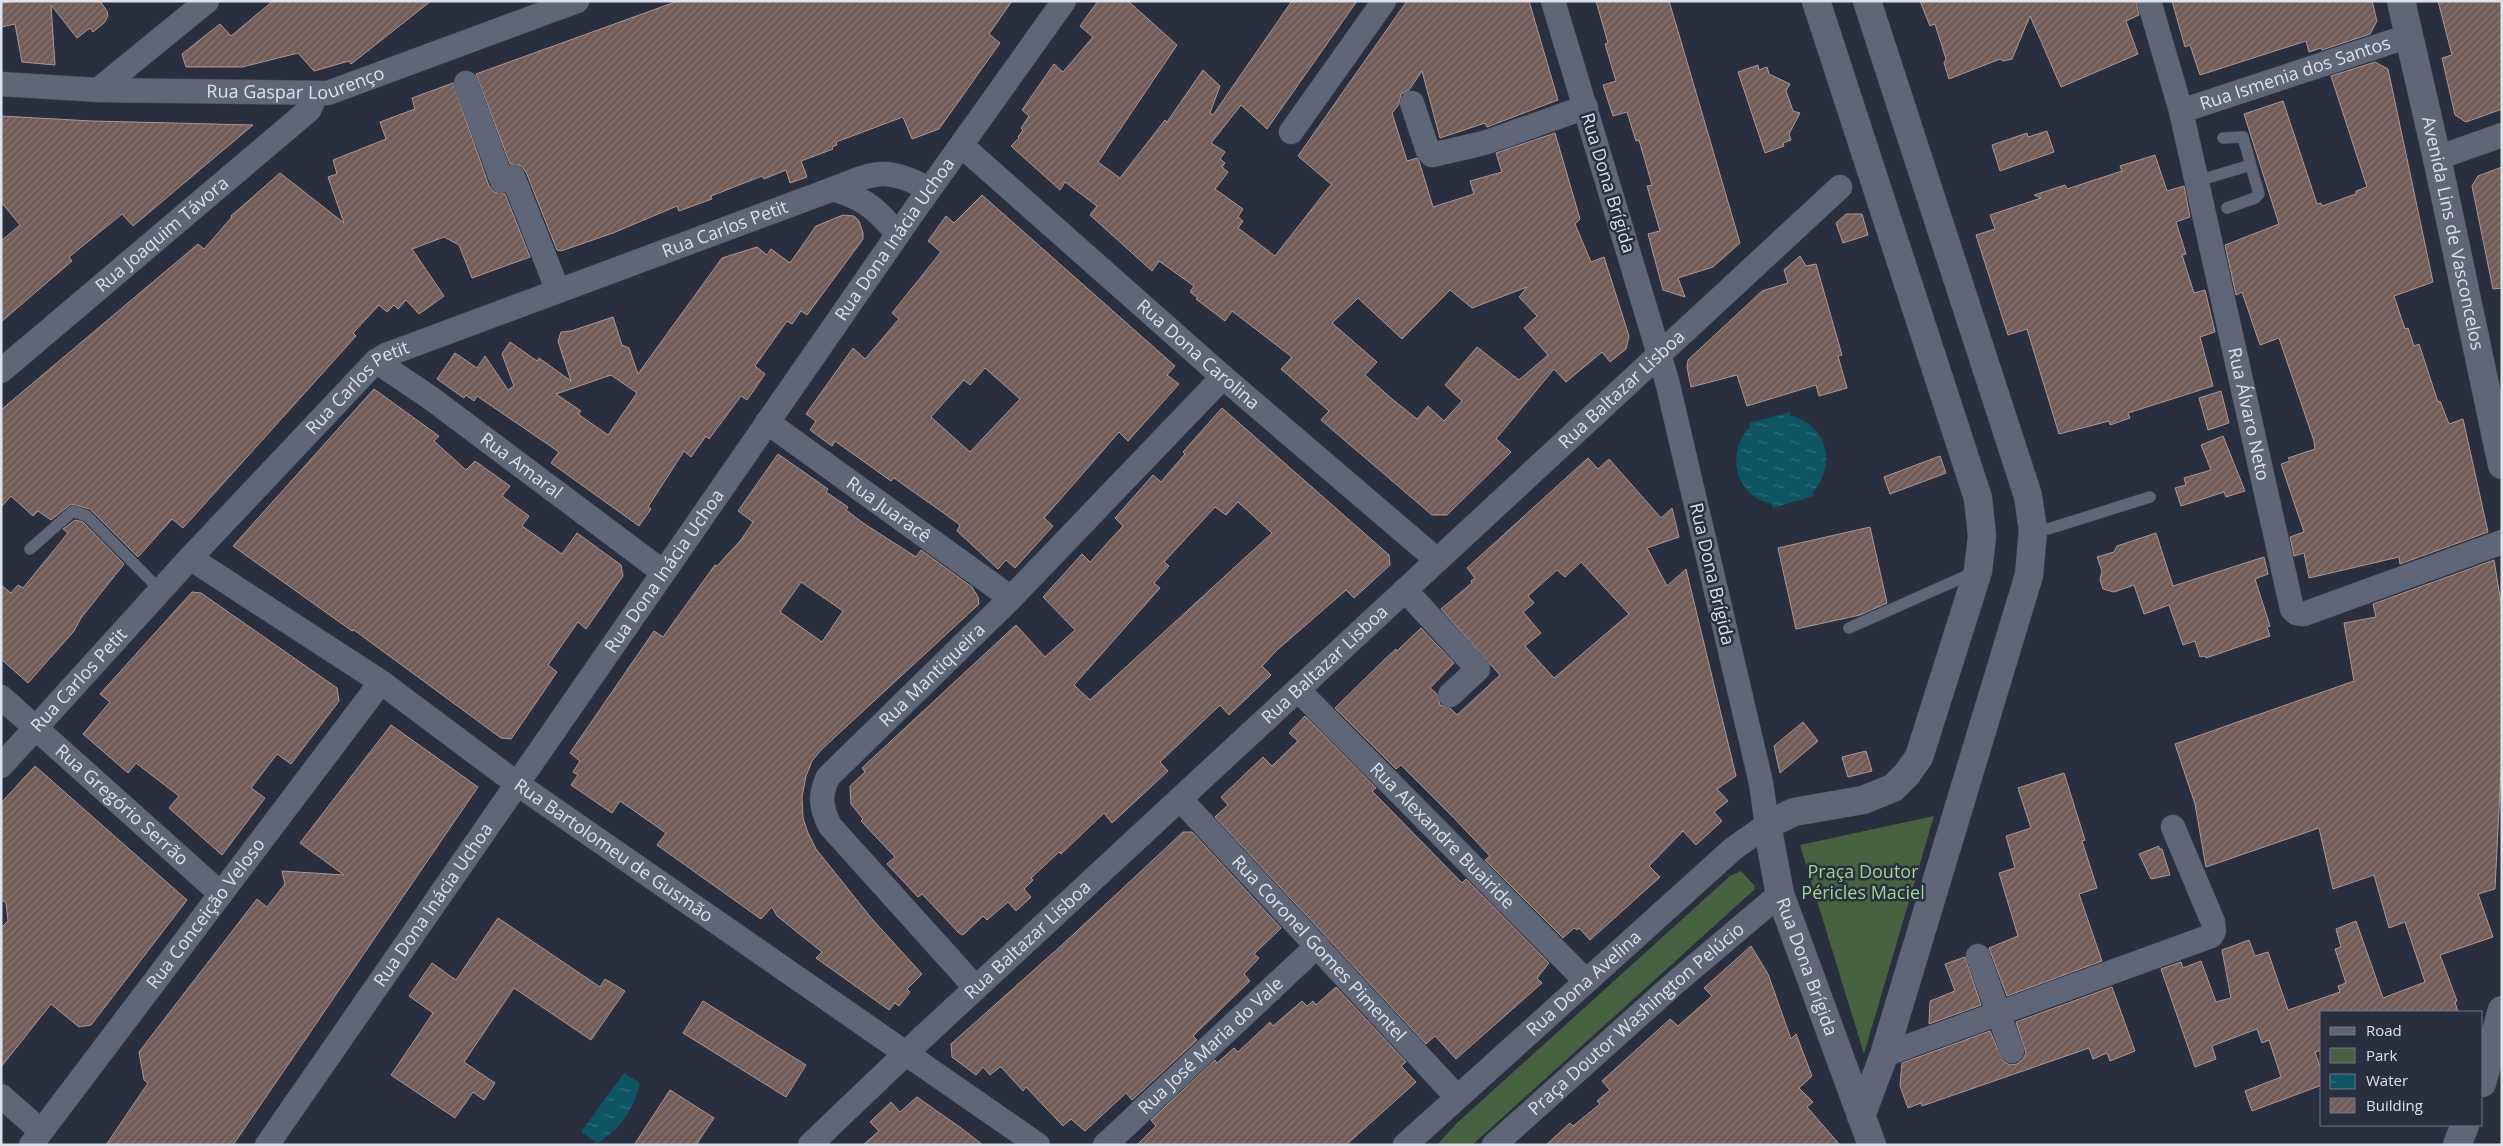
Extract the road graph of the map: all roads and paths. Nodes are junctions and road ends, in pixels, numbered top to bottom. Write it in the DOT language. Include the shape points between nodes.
graph roads {
  1 [pos="207,1"];
  2 [pos="577,1"];
  3 [pos="1064,1"];
  4 [pos="1384,1"];
  5 [pos="1553,1"];
  6 [pos="1816,1"];
  7 [pos="1867,1"];
  8 [pos="2149,1"];
  9 [pos="2401,1"];
  10 [pos="2409,36"];
  11 [pos="466,83"];
  12 [pos="1,84"];
  13 [pos="98,90"];
  14 [pos="317,94"];
  15 [pos="1412,103"];
  16 [pos="1586,107"];
  17 [pos="2181,111"];
  18 [pos="1291,132"];
  19 [pos="2502,136"];
  20 [pos="2223,138"];
  21 [pos="962,146"];
  22 [pos="2437,158"];
  23 [pos="2251,165"];
  24 [pos="2197,181"];
  25 [pos="1840,188"];
  26 [pos="834,189"];
  27 [pos="929,189"];
  28 [pos="2227,208"];
  29 [pos="898,234"];
  30 [pos="558,291"];
  31 [pos="1660,354"];
  32 [pos="376,361"];
  33 [pos="1,371"];
  34 [pos="1223,377"];
  35 [pos="767,422"];
  36 [pos="2502,465"];
  37 [pos="2150,497"];
  38 [pos="2033,530"];
  39 [pos="2502,542"];
  40 [pos="30,549"];
  41 [pos="190,558"];
  42 [pos="1437,560"];
  43 [pos="1978,571"];
  44 [pos="663,572"];
  45 [pos="160,590"];
  46 [pos="1405,590"];
  47 [pos="1011,598"];
  48 [pos="1848,628"];
  49 [pos="381,682"];
  50 [pos="1298,690"];
  51 [pos="1450,695"];
  52 [pos="1,697"];
  53 [pos="36,728"];
  54 [pos="1,766"];
  55 [pos="516,783"];
  56 [pos="1180,799"];
  57 [pos="1767,825"];
  58 [pos="2173,827"];
  59 [pos="220,894"];
  60 [pos="1780,894"];
  61 [pos="1318,946"];
  62 [pos="1978,956"];
  63 [pos="1586,981"];
  64 [pos="976,988"];
  65 [pos="2502,1010"];
  66 [pos="1999,1014"];
  67 [pos="2012,1051"];
  68 [pos="906,1054"];
  69 [pos="1884,1055"];
  70 [pos="2483,1079"];
  71 [pos="1,1096"];
  72 [pos="1457,1098"];
  73 [pos="1861,1116"];
  74 [pos="2465,1126"];
  75 [pos="36,1138"];
  76 [pos="1409,1143"];
  77 [pos="268,1145"];
  78 [pos="810,1145"];
  79 [pos="1038,1145"];
  80 [pos="1105,1145"];
  81 [pos="1494,1145"];
  82 [pos="1872,1145"];
  83 [pos="2457,1145"];
  1 -- 13 [label="street"];
  2 -- 14 [label="street, Rua Gaspar Lourenço" via="337,91"];
  3 -- 21 [label="street, Rua Dona Inácia Uchoa"];
  4 -- 18 [label="street"];
  5 -- 16 [label="street, Rua Dona Brígida"];
  6 -- 43 [label="street" via="1978,498 1982,536"];
  7 -- 38 [label="street" via="2028,496"];
  8 -- 17 [label="street, Rua Álvaro Neto"];
  9 -- 10 [label="street, Avenida Lins de Vasconcelos"];
  10 -- 17 [label="street, Rua Ismenia dos Santos"];
  10 -- 22 [label="street, Avenida Lins de Vasconcelos"];
  11 -- 30 [label="street" via="502,181 514,176"];
  12 -- 13 [label="street, Rua Gaspar Lourenço"];
  13 -- 14 [label="street, Rua Gaspar Lourenço"];
  14 -- 33 [label="street, Rua Joaquim Távora" via="309,110"];
  15 -- 16 [label="street" via="1430,155 1484,143"];
  16 -- 31 [label="street, Rua Dona Brígida"];
  17 -- 24 [label="street, Rua Álvaro Neto"];
  19 -- 22 [label="street"];
  20 -- 23 [label="lane" via="2242,137"];
  21 -- 27 [label="street, Rua Dona Inácia Uchoa"];
  21 -- 34 [label="street, Rua Dona Carolina"];
  22 -- 36 [label="street, Avenida Lins de Vasconcelos"];
  23 -- 24 [label="lane"];
  23 -- 28 [label="lane" via="2259,194"];
  24 -- 39 [label="street, Rua Álvaro Neto" via="2292,608 2296,613 2304,614"];
  25 -- 31 [label="street, Rua Baltazar Lisboa"];
  26 -- 27 [label="street, Rua Carlos Petit" via="883,173 903,176"];
  26 -- 29 [label="street" via="857,196"];
  26 -- 30 [label="street, Rua Carlos Petit"];
  27 -- 29 [label="street, Rua Dona Inácia Uchoa"];
  29 -- 35 [label="street, Rua Dona Inácia Uchoa"];
  30 -- 32 [label="street, Rua Carlos Petit" via="395,350"];
  31 -- 42 [label="street, Rua Baltazar Lisboa"];
  31 -- 57 [label="street, Rua Dona Brígida" via="1761,783"];
  32 -- 41 [label="street, Rua Carlos Petit"];
  32 -- 44 [label="street, Rua Amaral" via="432,399"];
  34 -- 42 [label="street, Rua Dona Carolina"];
  34 -- 47 [label="street, Rua Mantiqueira"];
  35 -- 44 [label="street, Rua Dona Inácia Uchoa"];
  35 -- 47 [label="street, Rua Juaracê"];
  37 -- 38 [label="lane" via="2048,530"];
  38 -- 69 [label="street" via="2029,575"];
  40 -- 45 [label="lane" via="73,511 87,516"];
  41 -- 45 [label="street, Rua Carlos Petit"];
  41 -- 49 [label="street, Rua Bartolomeu de Gusmão"];
  42 -- 46 [label="street, Rua Baltazar Lisboa"];
  43 -- 48 [label="lane"];
  43 -- 57 [label="street" via="1919,757 1907,774 1893,788 1863,800 1794,812"];
  44 -- 55 [label="street, Rua Dona Inácia Uchoa"];
  45 -- 53 [label="street, Rua Carlos Petit"];
  46 -- 50 [label="street, Rua Baltazar Lisboa"];
  46 -- 51 [label="street" via="1478,669"];
  47 -- 64 [label="street, Rua Mantiqueira" via="828,777 822,791 822,810 830,826"];
  49 -- 55 [label="street, Rua Bartolomeu de Gusmão"];
  49 -- 59 [label="street, Rua Conceição Veloso"];
  50 -- 56 [label="street, Rua Baltazar Lisboa"];
  50 -- 63 [label="street, Rua Alexandre Buairide"];
  52 -- 53 [label="street, Rua Gregório Serrão"];
  53 -- 54 [label="street, Rua Carlos Petit"];
  53 -- 59 [label="street, Rua Gregório Serrão"];
  55 -- 68 [label="street, Rua Bartolomeu de Gusmão"];
  55 -- 77 [label="street, Rua Dona Inácia Uchoa"];
  56 -- 61 [label="street, Rua Coronel Gomes Pimentel"];
  56 -- 64 [label="street, Rua Baltazar Lisboa"];
  57 -- 60 [label="street, Rua Dona Brígida"];
  57 -- 63 [label="street, Rua Dona Avelina" via="1734,848"];
  58 -- 66 [label="street" via="2213,922 2211,936"];
  59 -- 75 [label="street, Rua Conceição Veloso"];
  60 -- 73 [label="street, Rua Dona Brígida"];
  60 -- 81 [label="street, Praça Doutor Washington Pelúcio"];
  61 -- 72 [label="street, Rua Coronel Gomes Pimentel"];
  61 -- 80 [label="street, Rua José Maria do Vale"];
  62 -- 66 [label="street"];
  63 -- 72 [label="street, Rua Dona Avelina"];
  64 -- 68 [label="street, Rua Baltazar Lisboa"];
  65 -- 70 [label="street"];
  66 -- 67 [label="street"];
  66 -- 69 [label="street"];
  68 -- 78 [label="street, Rua Baltazar Lisboa"];
  68 -- 79 [label="street, Rua Bartolomeu de Gusmão"];
  69 -- 73 [label="street"];
  71 -- 75 [label="street"];
  72 -- 76 [label="street, Rua Dona Avelina"];
  73 -- 82 [label="street, Rua Dona Brígida"];
  74 -- 83 [label="street"];
}
